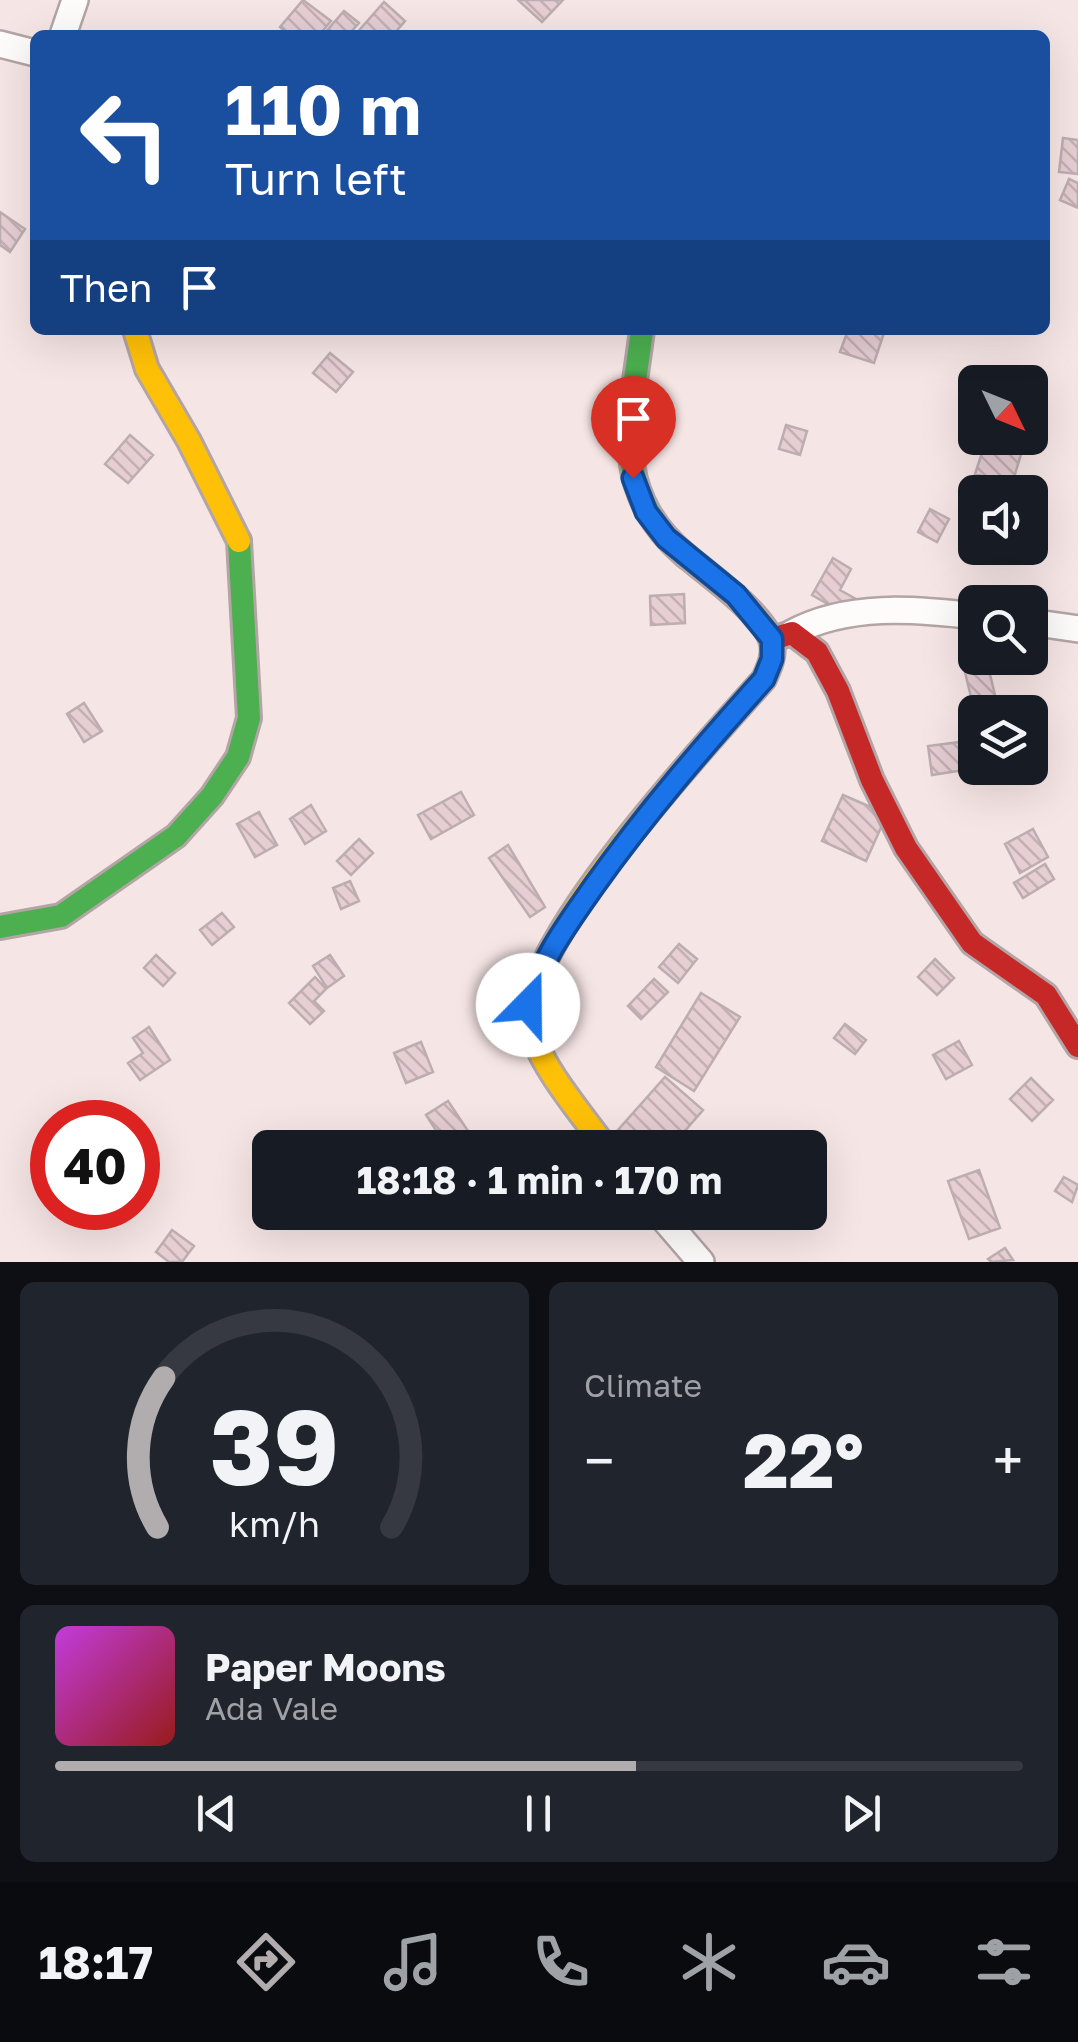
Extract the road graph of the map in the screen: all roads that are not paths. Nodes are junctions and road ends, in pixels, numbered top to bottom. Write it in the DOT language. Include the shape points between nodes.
graph roads {
  1 [pos="75,0"];
  2 [pos="65,30"];
  3 [pos="0,44"];
  4 [pos="30,52"];
  5 [pos="136,335"];
  6 [pos="641,335"];
  7 [pos="958,614"];
  8 [pos="1048,625"];
  9 [pos="1078,629"];
  10 [pos="782,636"];
  11 [pos="0,927"];
  12 [pos="1078,1046"];
  13 [pos="593,1130"];
  14 [pos="673,1230"];
  15 [pos="701,1262"];
  1 -- 2 [label="street"];
  3 -- 4 [label="street"];
  5 -- 11 [label="street" via="146,369 240,542 249,718 238,757 176,836 62,916"];
  6 -- 10 [label="street" via="630,440 633,478 646,512 666,538"];
  7 -- 10 [label="street" via="841,613"];
  8 -- 9 [label="street"];
  10 -- 12 [label="street" via="817,652 906,848 972,943 1046,995"];
  10 -- 13 [label="street" via="764,679 641,820 536,978 530,1027"];
  14 -- 15 [label="street"];
}
